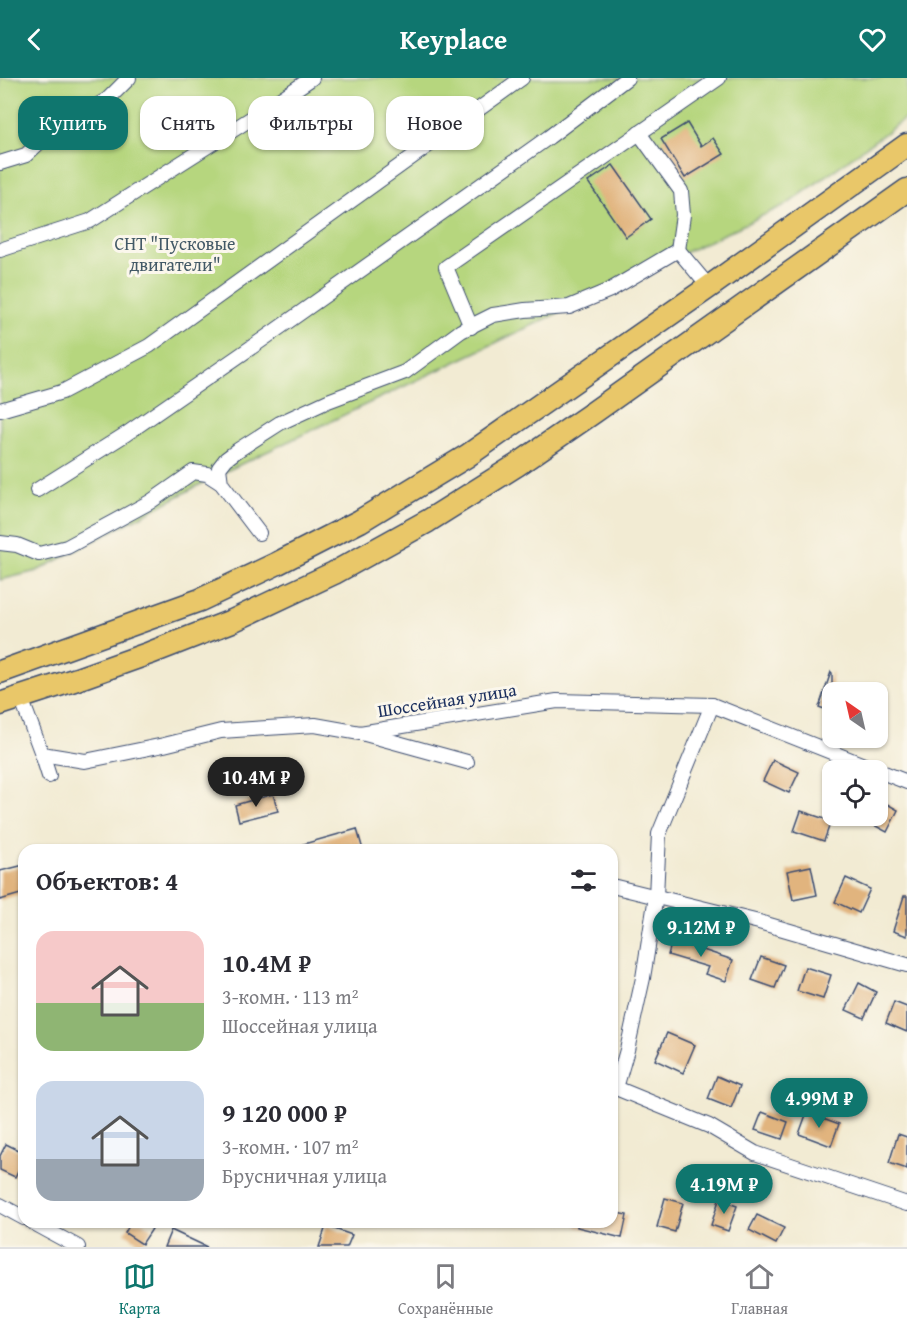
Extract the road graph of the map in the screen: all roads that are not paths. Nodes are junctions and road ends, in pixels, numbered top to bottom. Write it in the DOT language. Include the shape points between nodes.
graph roads {
  1 [pos="129,78"];
  2 [pos="312,78"];
  3 [pos="522,78"];
  4 [pos="627,78"];
  5 [pos="719,78"];
  6 [pos="639,133"];
  7 [pos="907,145"];
  8 [pos="0,163"];
  9 [pos="907,190"];
  10 [pos="0,250"];
  11 [pos="678,250"];
  12 [pos="709,286"];
  13 [pos="471,327"];
  14 [pos="0,410"];
  15 [pos="221,483"];
  16 [pos="37,490"];
  17 [pos="260,534"];
  18 [pos="0,543"];
  19 [pos="0,672"];
  20 [pos="11,701"];
  21 [pos="712,705"];
  22 [pos="360,733"];
  23 [pos="42,754"];
  24 [pos="467,762"];
  25 [pos="49,776"];
  26 [pos="907,782"];
  27 [pos="618,888"];
  28 [pos="656,897"];
  29 [pos="907,965"];
  30 [pos="618,1076"];
  31 [pos="618,1090"];
  32 [pos="907,1204"];
  33 [pos="0,1205"];
  34 [pos="18,1215"];
  35 [pos="43,1228"];
  36 [pos="78,1247"];
  1 -- 8 [label="street" via="108,99 44,138 26,155"];
  2 -- 10 [label="street" via="90,221"];
  3 -- 14 [label="street" via="149,346 62,392"];
  4 -- 16 [label="street" via="262,340"];
  5 -- 6 [label="street"];
  6 -- 11 [label="street" via="681,191 683,215"];
  6 -- 13 [label="street" via="446,267"];
  7 -- 12 [label="highway"];
  9 -- 20 [label="highway" via="594,412 428,521 333,573 232,621"];
  11 -- 12 [label="street"];
  11 -- 13 [label="street" via="610,290 569,307 493,315"];
  12 -- 19 [label="highway" via="467,456 360,521 200,600"];
  13 -- 15 [label="street" via="405,372 280,423 226,459 219,468"];
  15 -- 17 [label="street"];
  15 -- 18 [label="street" via="207,474 192,472 150,502 67,547 39,554"];
  20 -- 23 [label="street"];
  21 -- 22 [label="street, Шоссейная улица" via="557,700"];
  21 -- 26 [label="street, Шоссейная улица"];
  21 -- 28 [label="street" via="659,834"];
  22 -- 23 [label="street, Шоссейная улица" via="315,725 220,731 85,762"];
  22 -- 24 [label="street"];
  23 -- 25 [label="street"];
  27 -- 28 [label="street"];
  28 -- 29 [label="street"];
  28 -- 30 [label="street" via="643,978"];
  31 -- 32 [label="street" via="709,1126 755,1153"];
  33 -- 34 [label="street"];
  35 -- 36 [label="street"];
}
